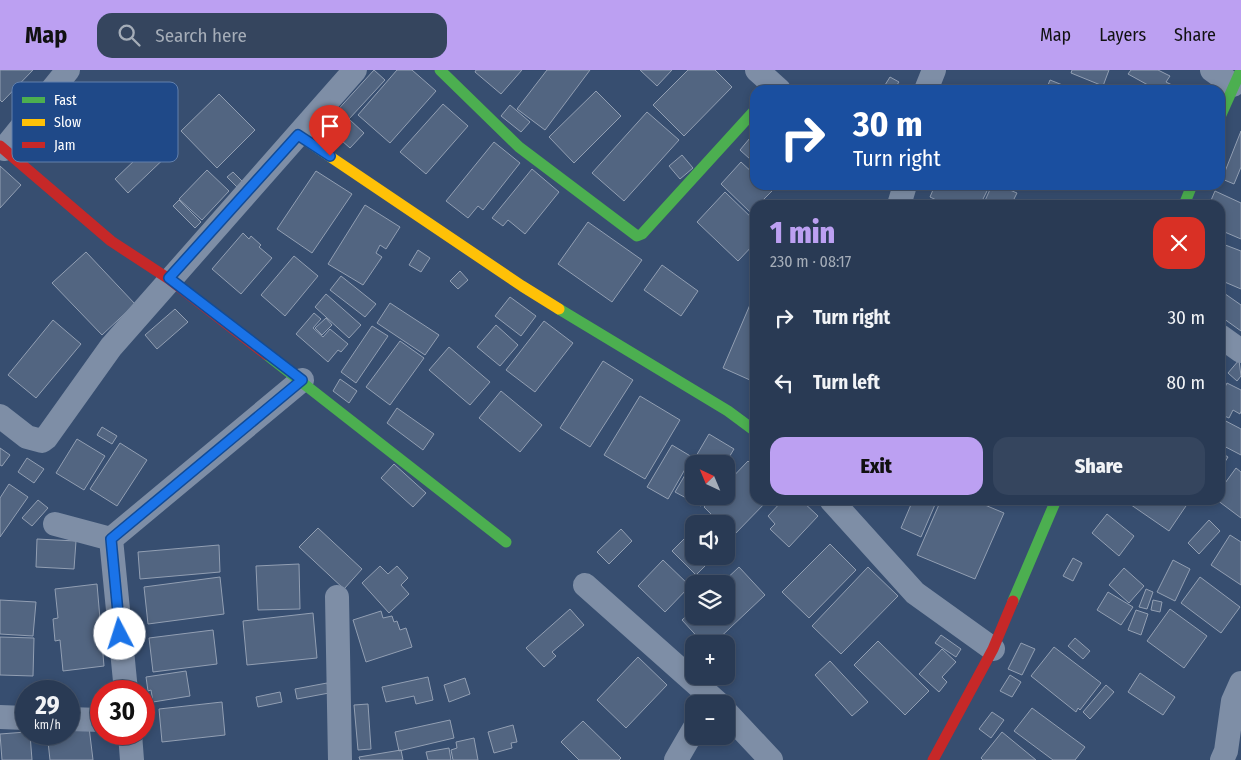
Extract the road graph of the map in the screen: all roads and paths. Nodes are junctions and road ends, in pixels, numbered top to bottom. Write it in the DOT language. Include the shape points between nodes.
graph roads {
  1 [pos="68,70"];
  2 [pos="355,70"];
  3 [pos="440,70"];
  4 [pos="757,70"];
  5 [pos="934,70"];
  6 [pos="1212,70"];
  7 [pos="1237,78"];
  8 [pos="58,82"];
  9 [pos="772,85"];
  10 [pos="928,85"];
  11 [pos="1225,106"];
  12 [pos="750,115"];
  13 [pos="12,135"];
  14 [pos="298,135"];
  15 [pos="2,147"];
  16 [pos="12,156"];
  17 [pos="19,162"];
  18 [pos="169,278"];
  19 [pos="1225,340"];
  20 [pos="1241,351"];
  21 [pos="302,380"];
  22 [pos="0,416"];
  23 [pos="750,427"];
  24 [pos="836,505"];
  25 [pos="1054,505"];
  26 [pos="55,524"];
  27 [pos="111,539"];
  28 [pos="506,542"];
  29 [pos="585,585"];
  30 [pos="337,597"];
  31 [pos="993,649"];
  32 [pos="125,680"];
  33 [pos="1241,683"];
  34 [pos="706,695"];
  35 [pos="0,717"];
  36 [pos="15,718"];
  37 [pos="735,723"];
  38 [pos="685,744"];
  39 [pos="131,745"];
  40 [pos="1230,752"];
  41 [pos="132,760"];
  42 [pos="340,760"];
  43 [pos="676,760"];
  44 [pos="771,760"];
  45 [pos="934,760"];
  1 -- 8 [label="street"];
  2 -- 14 [label="street"];
  3 -- 12 [label="street" via="519,147 637,236"];
  4 -- 9 [label="street"];
  5 -- 10 [label="street"];
  6 -- 7 [label="street"];
  7 -- 11 [label="street"];
  13 -- 15 [label="street"];
  14 -- 18 [label="street"];
  14 -- 23 [label="street" via="522,286"];
  15 -- 16 [label="street"];
  17 -- 18 [label="street" via="111,241"];
  18 -- 21 [label="street"];
  18 -- 22 [label="street" via="111,347 46,438 42,441 27,437"];
  19 -- 20 [label="street"];
  21 -- 27 [label="street"];
  21 -- 28 [label="street"];
  24 -- 31 [label="street" via="915,593"];
  25 -- 31 [label="street"];
  26 -- 27 [label="street"];
  27 -- 32 [label="street"];
  29 -- 34 [label="street"];
  30 -- 42 [label="street"];
  31 -- 45 [label="street"];
  33 -- 40 [label="street" via="1233,701"];
  35 -- 36 [label="street"];
  37 -- 44 [label="street"];
  38 -- 43 [label="street"];
  39 -- 41 [label="street"];
}
